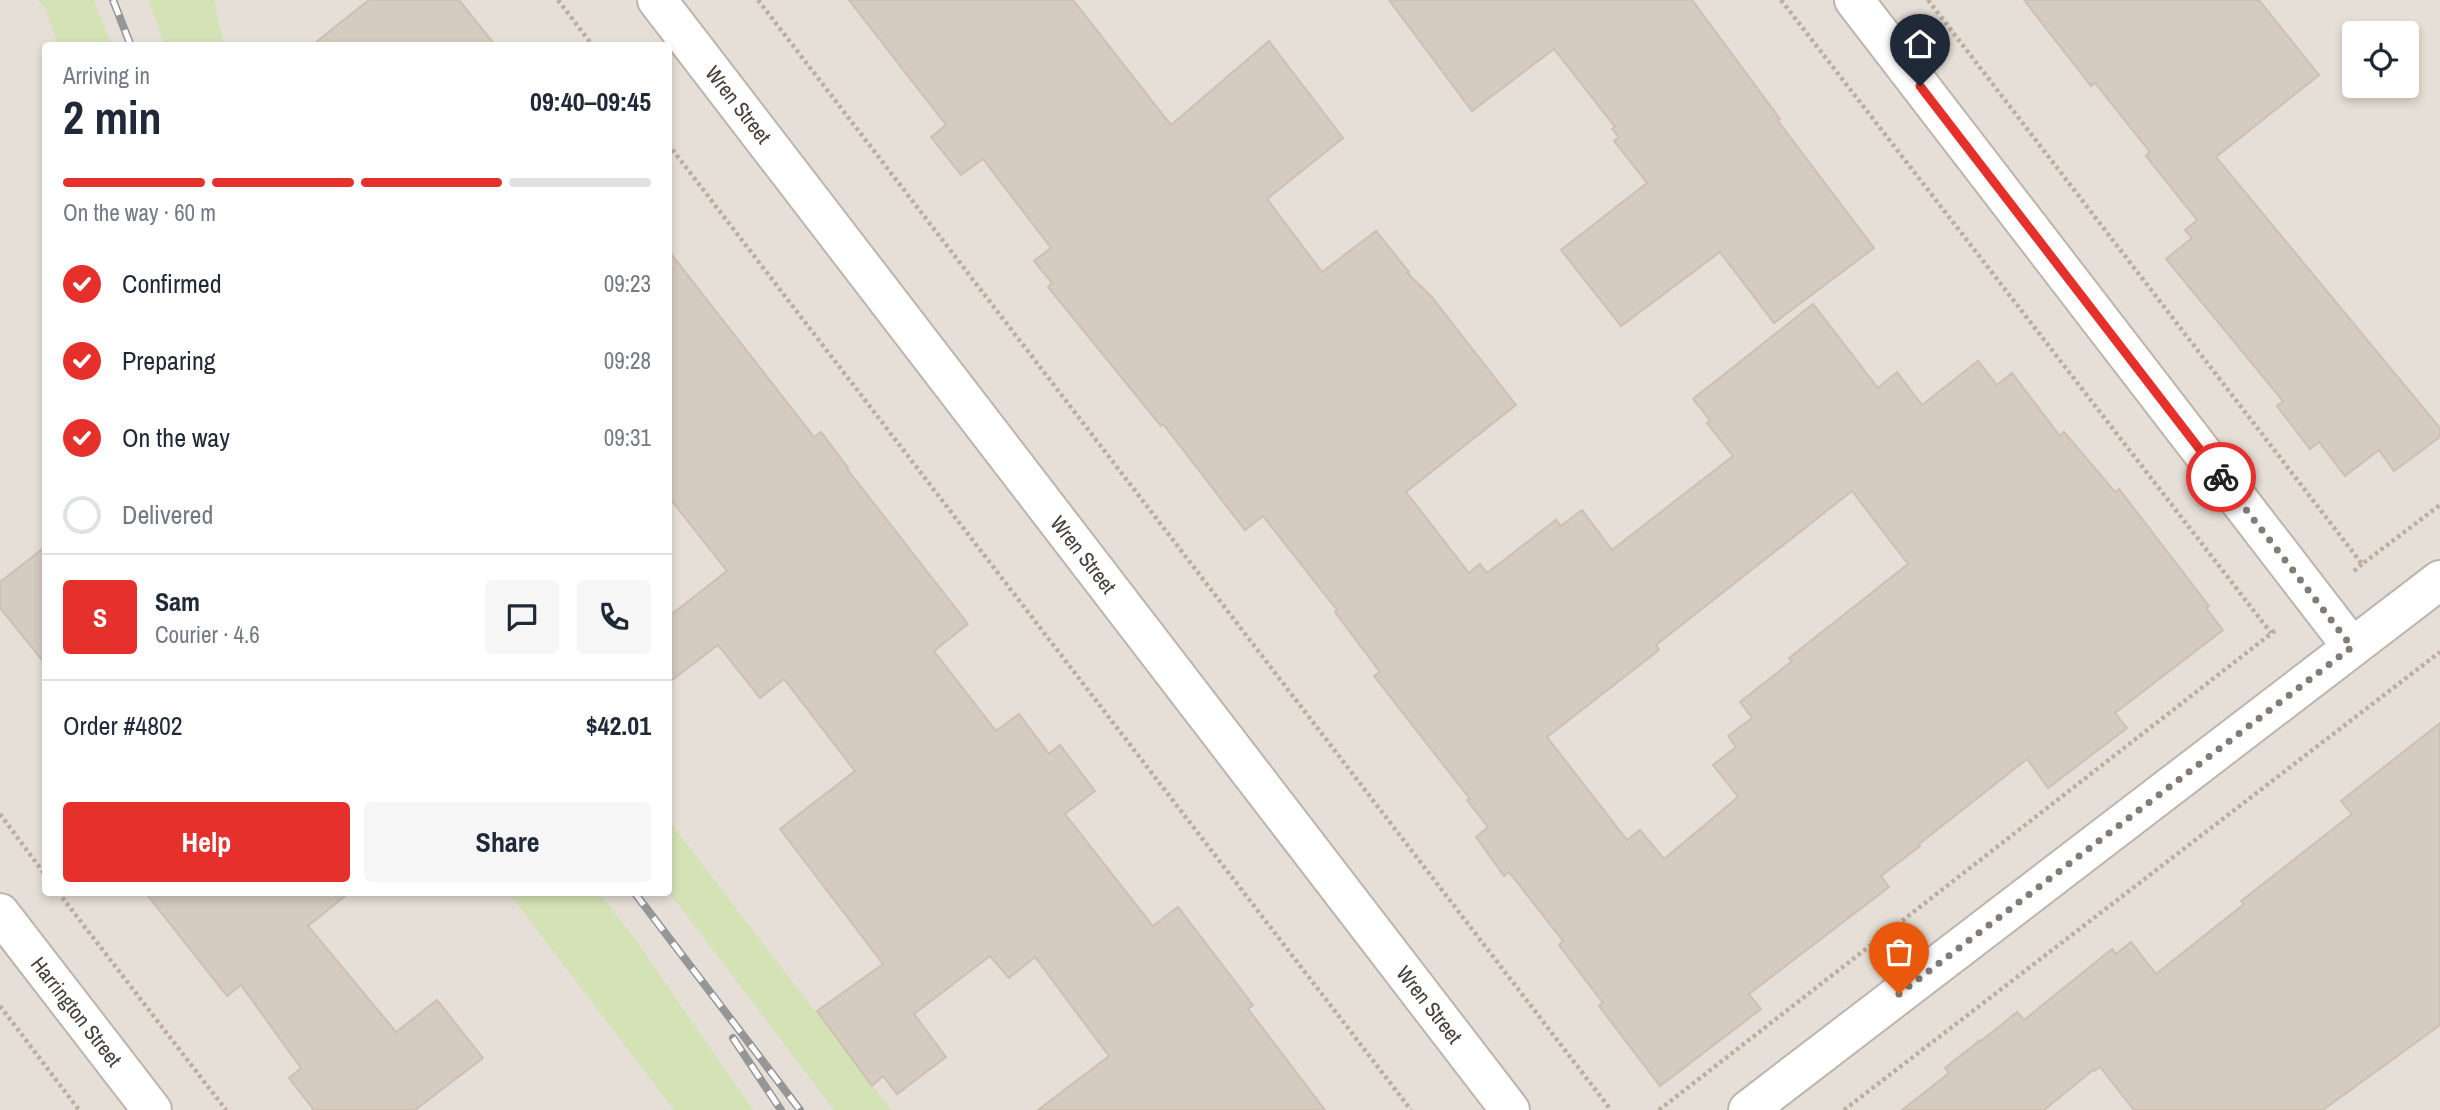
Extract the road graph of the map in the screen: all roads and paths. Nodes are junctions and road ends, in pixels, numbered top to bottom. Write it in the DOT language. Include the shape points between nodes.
graph roads {
  1 [pos="558,0"];
  2 [pos="657,0"];
  3 [pos="758,0"];
  4 [pos="1781,0"];
  5 [pos="1854,0"];
  6 [pos="1928,0"];
  7 [pos="590,42"];
  8 [pos="672,149"];
  9 [pos="2440,505"];
  10 [pos="2362,564"];
  11 [pos="2440,580"];
  12 [pos="2317,601"];
  13 [pos="2272,633"];
  14 [pos="2352,647"];
  15 [pos="2440,652"];
  16 [pos="0,814"];
  17 [pos="42,871"];
  18 [pos="61,896"];
  19 [pos="0,913"];
  20 [pos="0,1006"];
  21 [pos="79,1110"];
  22 [pos="152,1110"];
  23 [pos="226,1110"];
  24 [pos="1411,1110"];
  25 [pos="1510,1110"];
  26 [pos="1611,1110"];
  27 [pos="1659,1110"];
  28 [pos="1748,1110"];
  29 [pos="1844,1110"];
  1 -- 7 [label="path"];
  2 -- 25 [label="street, Wren Street"];
  3 -- 26 [label="path"];
  4 -- 13 [label="path"];
  5 -- 12 [label="street"];
  6 -- 10 [label="path"];
  8 -- 24 [label="path"];
  9 -- 10 [label="path"];
  10 -- 12 [label="path"];
  11 -- 14 [label="street"];
  12 -- 13 [label="path"];
  12 -- 14 [label="street"];
  13 -- 27 [label="path"];
  14 -- 28 [label="street"];
  15 -- 29 [label="path"];
  16 -- 17 [label="path"];
  18 -- 23 [label="path"];
  19 -- 22 [label="street, Harrington Street"];
  20 -- 21 [label="path"];
}
